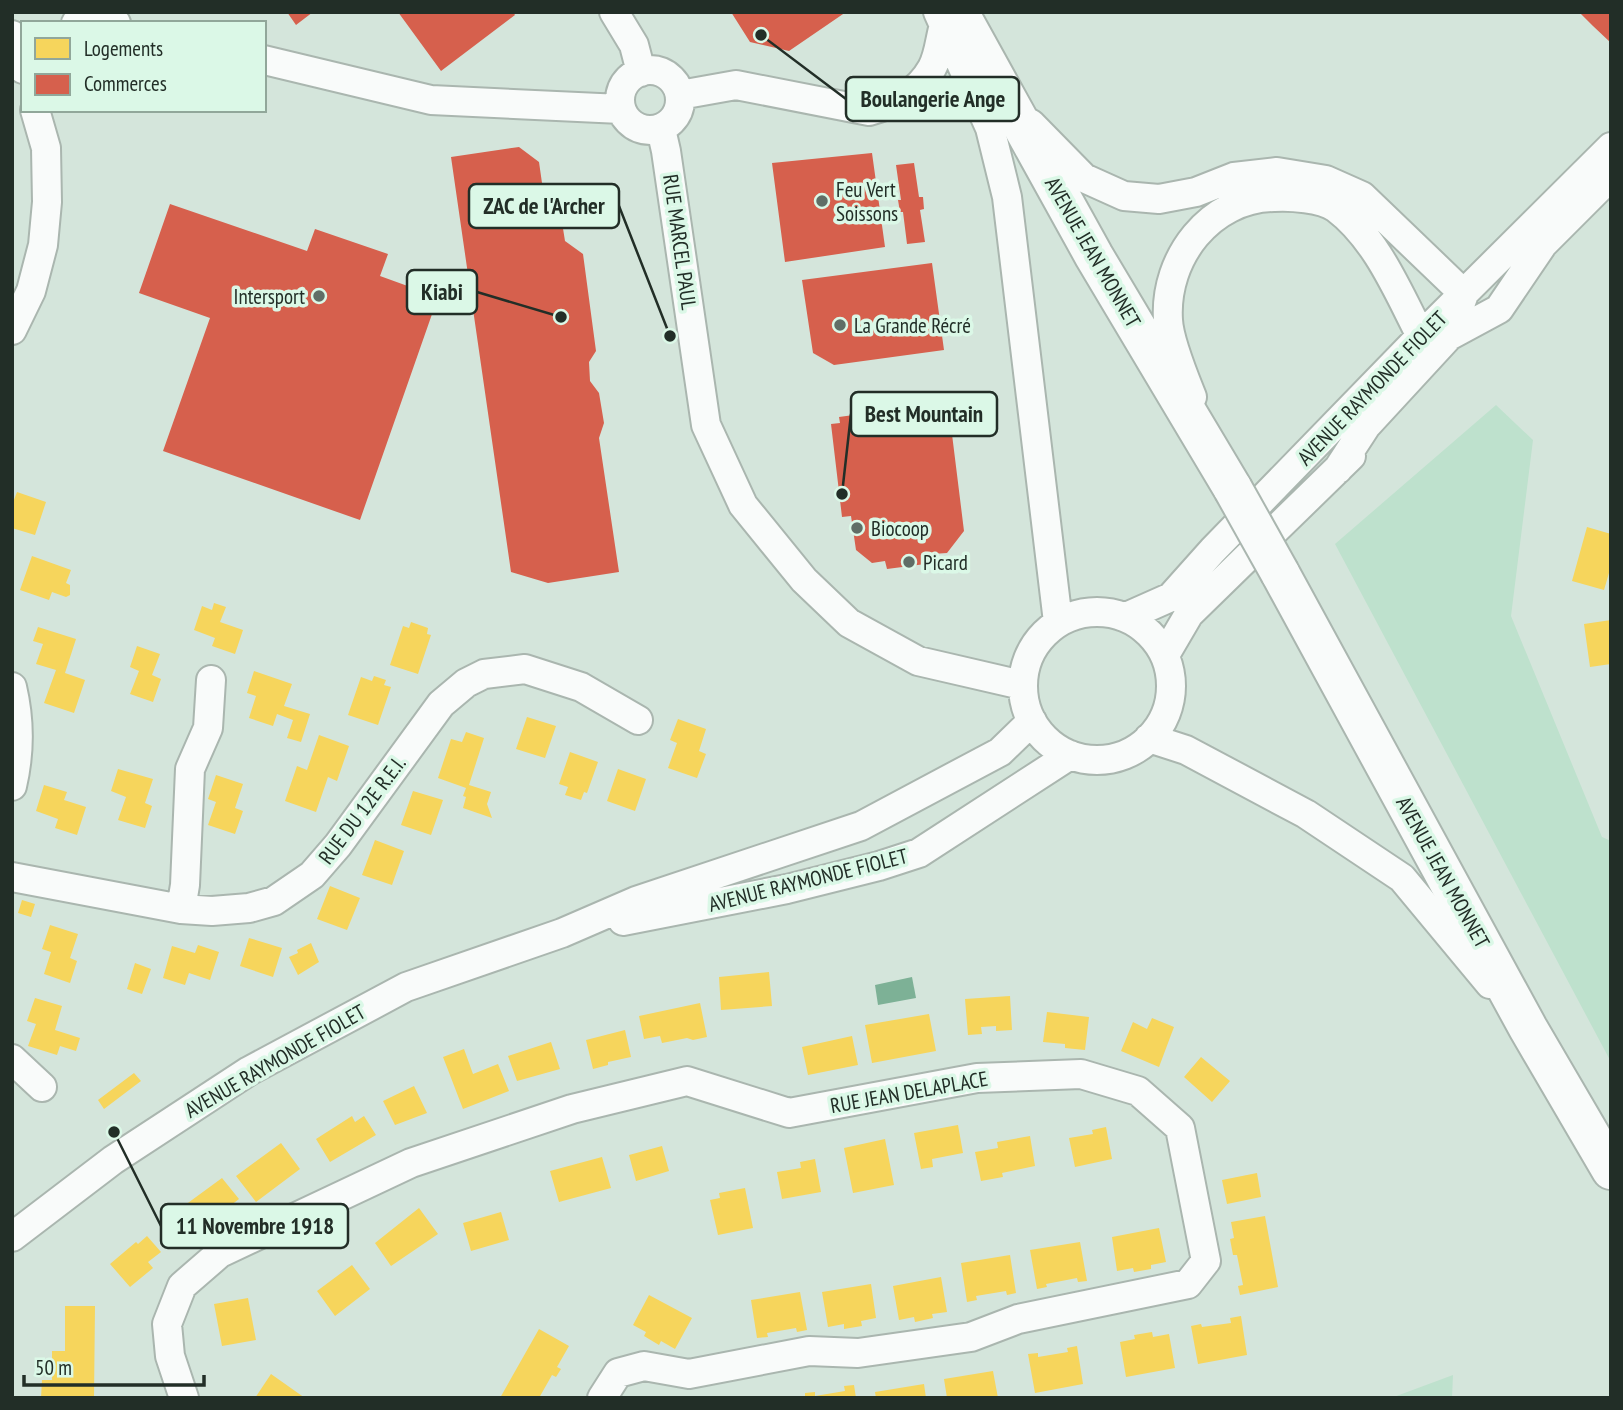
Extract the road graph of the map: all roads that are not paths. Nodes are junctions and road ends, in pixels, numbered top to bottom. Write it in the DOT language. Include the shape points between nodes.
graph roads {
  1 [pos="614,12"];
  2 [pos="947,16"];
  3 [pos="88,21"];
  4 [pos="108,21"];
  5 [pos="15,39"];
  6 [pos="266,60"];
  7 [pos="21,62"];
  8 [pos="641,72"];
  9 [pos="680,95"];
  10 [pos="1004,97"];
  11 [pos="621,109"];
  12 [pos="36,112"];
  13 [pos="661,129"];
  14 [pos="1611,148"];
  15 [pos="1611,194"];
  16 [pos="1464,294"];
  17 [pos="1499,309"];
  18 [pos="12,330"];
  19 [pos="1435,336"];
  20 [pos="1338,469"];
  21 [pos="1233,489"];
  22 [pos="1126,617"];
  23 [pos="1058,622"];
  24 [pos="1165,654"];
  25 [pos="211,680"];
  26 [pos="1022,685"];
  27 [pos="12,687"];
  28 [pos="638,720"];
  29 [pos="1032,721"];
  30 [pos="1149,738"];
  31 [pos="1070,755"];
  32 [pos="12,786"];
  33 [pos="12,877"];
  34 [pos="181,909"];
  35 [pos="562,933"];
  36 [pos="1528,1028"];
  37 [pos="12,1059"];
  38 [pos="43,1087"];
  39 [pos="1611,1170"];
  40 [pos="12,1237"];
  41 [pos="184,1398"];
  42 [pos="602,1398"];
  1 -- 8 [label="street" via="634,44"];
  2 -- 9 [label="street" via="932,67 910,95 891,105 869,111 736,85"];
  2 -- 10 [label="main road, AVENUE JEAN MONNET"];
  2 -- 23 [label="street" via="990,128 1007,197"];
  3 -- 4 [label="street"];
  5 -- 7 [label="street"];
  6 -- 11 [label="street" via="431,100"];
  8 -- 9 [label="street" via="651,70 670,77"];
  8 -- 11 [label="street" via="621,90"];
  9 -- 13 [label="street" via="677,115"];
  10 -- 16 [label="street" via="1084,178 1124,197 1159,199 1196,192 1234,177 1277,172 1326,180 1362,196"];
  10 -- 21 [label="main road, AVENUE JEAN MONNET"];
  11 -- 13 [label="street" via="637,128"];
  12 -- 18 [label="street" via="46,148 43,245 31,291"];
  13 -- 26 [label="street, RUE MARCEL PAUL" via="706,425 743,505 804,580 849,623 918,661"];
  14 -- 16 [label="street, AVENUE RAYMONDE FIOLET"];
  14 -- 17 [label="street" via="1609,178 1543,244"];
  15 -- 17 [label="street, AVENUE RAYMONDE FIOLET"];
  16 -- 19 [label="street, AVENUE RAYMONDE FIOLET"];
  17 -- 19 [label="street"];
  17 -- 20 [label="street, AVENUE RAYMONDE FIOLET"];
  19 -- 20 [label="street"];
  19 -- 21 [label="street" via="1367,239 1334,206 1296,196 1264,197 1237,203 1216,216 1190,240 1173,271 1168,321 1183,375"];
  19 -- 22 [label="street, AVENUE RAYMONDE FIOLET" via="1213,550 1171,597"];
  20 -- 24 [label="street, AVENUE RAYMONDE FIOLET" via="1189,614"];
  21 -- 36 [label="main road, AVENUE JEAN MONNET, bridge"];
  22 -- 23 [label="street" via="1092,611"];
  22 -- 24 [label="street" via="1142,626"];
  23 -- 26 [label="street" via="1032,649"];
  24 -- 30 [label="street" via="1171,676 1170,699 1163,720"];
  25 -- 34 [label="street" via="208,728 190,769"];
  26 -- 29 [label="street"];
  27 -- 32 [label="street" via="18,711 18,759"];
  28 -- 34 [label="street, RUE DU 12E R.E.I." via="581,687 525,669 484,674 441,704 312,875 274,901 248,908"];
  29 -- 31 [label="street" via="1041,736"];
  29 -- 35 [label="street, AVENUE RAYMONDE FIOLET" via="1000,752 861,826 636,901"];
  30 -- 31 [label="street" via="1112,759"];
  30 -- 36 [label="street" via="1186,750 1306,814 1402,878"];
  31 -- 35 [label="street, AVENUE RAYMONDE FIOLET" via="919,853 787,889"];
  33 -- 34 [label="street, RUE DU 12E R.E.I."];
  35 -- 40 [label="street, AVENUE RAYMONDE FIOLET" via="407,987 249,1071 113,1160"];
  36 -- 39 [label="main road, AVENUE JEAN MONNET"];
  37 -- 38 [label="street"];
  41 -- 42 [label="street, RUE JEAN DELAPLACE" via="170,1356 167,1324 182,1286 220,1253 411,1163 572,1109 687,1081 789,1113 977,1077 1082,1074 1138,1091 1180,1128 1206,1261 1188,1283 1018,1319 971,1337 859,1353 809,1352 689,1374 644,1366 618,1373"];
}
